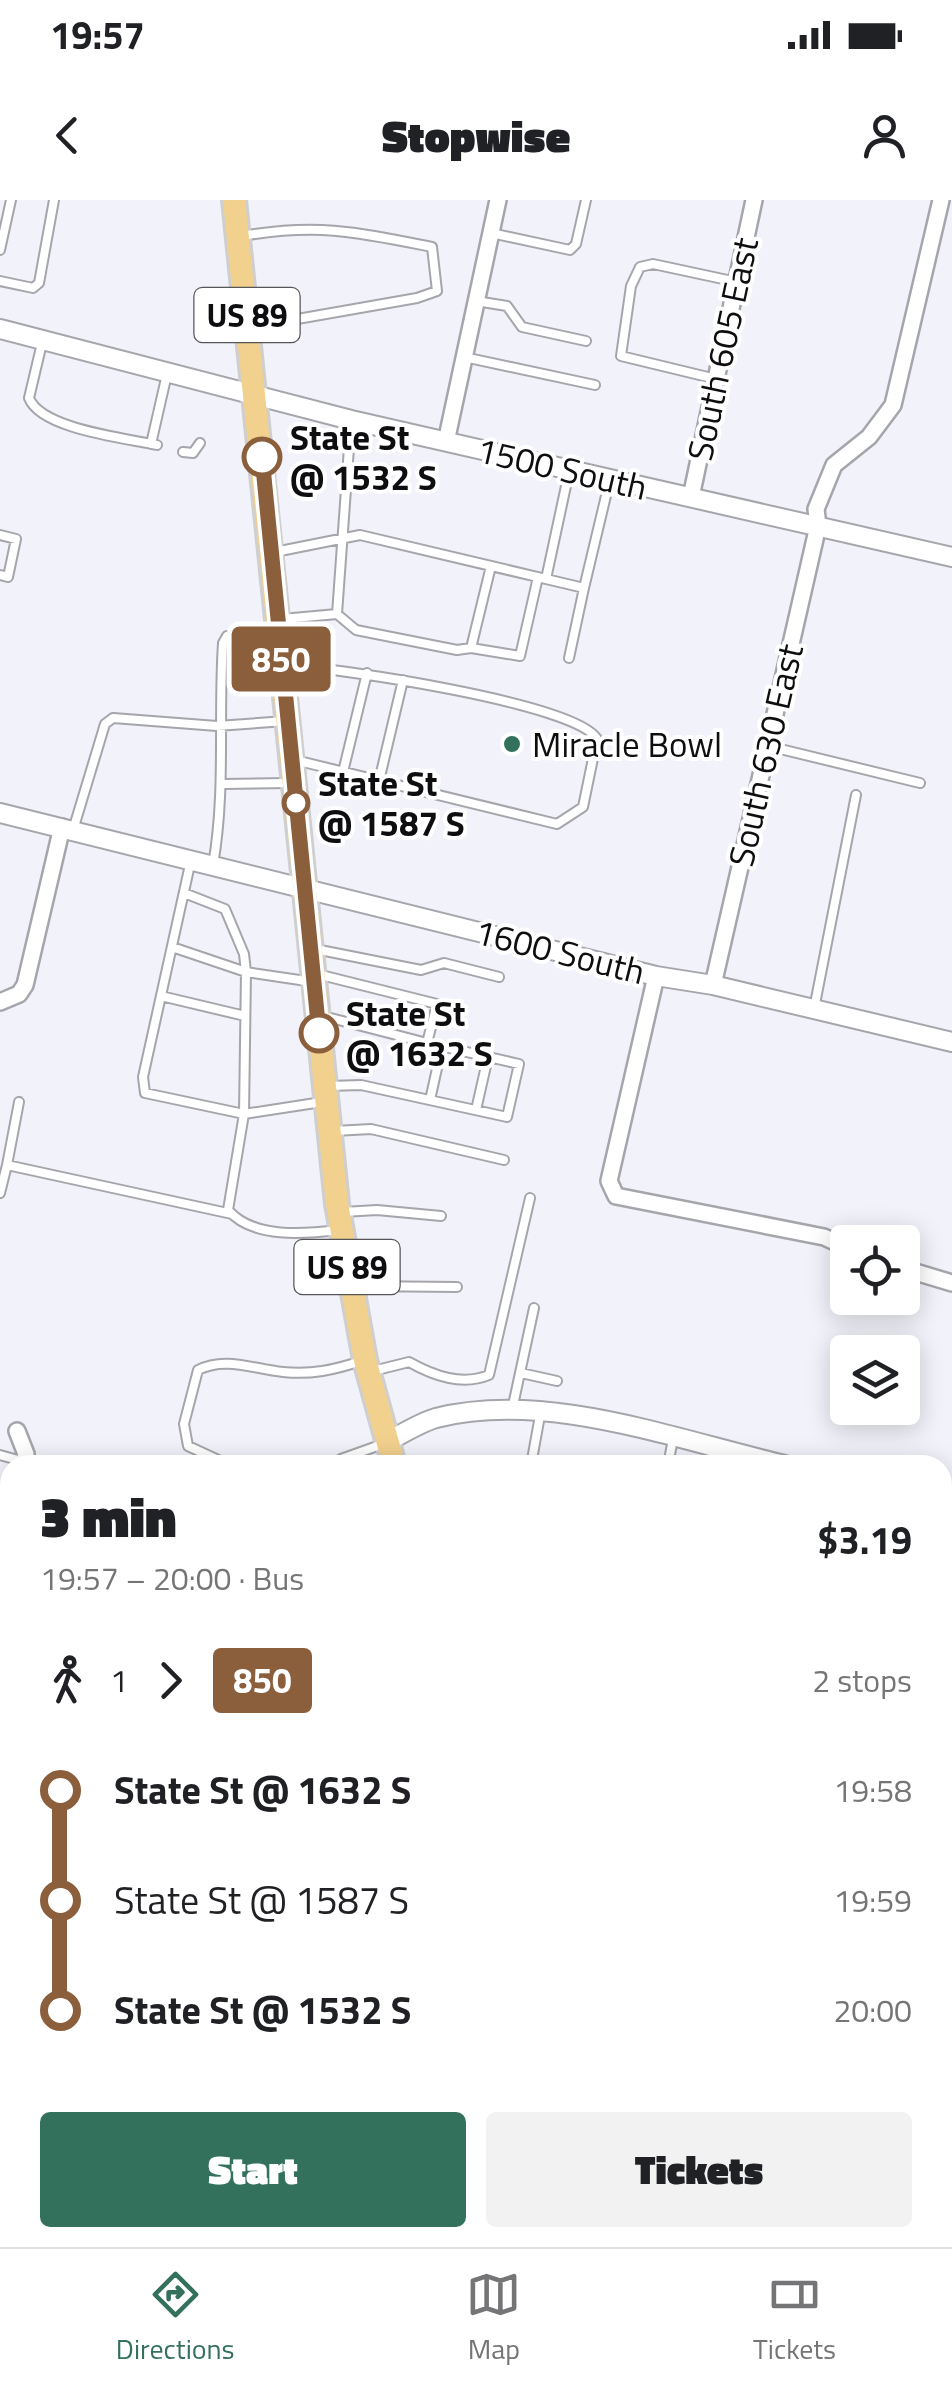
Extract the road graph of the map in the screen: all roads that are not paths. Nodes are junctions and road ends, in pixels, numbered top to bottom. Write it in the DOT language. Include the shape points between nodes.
graph roads {
  1 [pos="11,200"];
  2 [pos="54,200"];
  3 [pos="234,200"];
  4 [pos="498,200"];
  5 [pos="586,200"];
  6 [pos="754,200"];
  7 [pos="941,200"];
  8 [pos="491,233"];
  9 [pos="238,237"];
  10 [pos="0,250"];
  11 [pos="0,280"];
  12 [pos="736,282"];
  13 [pos="476,301"];
  14 [pos="248,327"];
  15 [pos="0,329"];
  16 [pos="43,339"];
  17 [pos="586,341"];
  18 [pos="464,357"];
  19 [pos="168,370"];
  20 [pos="716,379"];
  21 [pos="595,386"];
  22 [pos="256,394"];
  23 [pos="352,420"];
  24 [pos="446,442"];
  25 [pos="200,443"];
  26 [pos="183,452"];
  27 [pos="569,470"];
  28 [pos="610,479"];
  29 [pos="691,497"];
  30 [pos="818,526"];
  31 [pos="0,535"];
  32 [pos="344,536"];
  33 [pos="271,554"];
  34 [pos="952,557"];
  35 [pos="491,566"];
  36 [pos="0,576"];
  37 [pos="542,578"];
  38 [pos="584,588"];
  39 [pos="337,614"];
  40 [pos="278,626"];
  41 [pos="471,648"];
  42 [pos="569,658"];
  43 [pos="282,664"];
  44 [pos="366,673"];
  45 [pos="403,680"];
  46 [pos="287,721"];
  47 [pos="218,726"];
  48 [pos="768,746"];
  49 [pos="292,759"];
  50 [pos="344,772"];
  51 [pos="379,781"];
  52 [pos="294,783"];
  53 [pos="920,783"];
  54 [pos="224,784"];
  55 [pos="856,795"];
  56 [pos="0,813"];
  57 [pos="68,828"];
  58 [pos="191,860"];
  59 [pos="213,865"];
  60 [pos="304,888"];
  61 [pos="184,892"];
  62 [pos="172,947"];
  63 [pos="311,948"];
  64 [pos="246,972"];
  65 [pos="499,976"];
  66 [pos="656,976"];
  67 [pos="314,977"];
  68 [pos="713,985"];
  69 [pos="161,996"];
  70 [pos="0,1002"];
  71 [pos="814,1009"];
  72 [pos="317,1015"];
  73 [pos="245,1016"];
  74 [pos="952,1042"];
  75 [pos="427,1043"];
  76 [pos="442,1046"];
  77 [pos="488,1057"];
  78 [pos="325,1093"];
  79 [pos="430,1100"];
  80 [pos="19,1102"];
  81 [pos="476,1110"];
  82 [pos="244,1114"];
  83 [pos="330,1131"];
  84 [pos="504,1160"];
  85 [pos="7,1165"];
  86 [pos="0,1193"];
  87 [pos="530,1198"];
  88 [pos="232,1214"];
  89 [pos="441,1216"];
  90 [pos="340,1221"];
  91 [pos="830,1240"];
  92 [pos="920,1273"];
  93 [pos="952,1282"];
  94 [pos="350,1286"];
  95 [pos="457,1288"];
  96 [pos="534,1308"];
  97 [pos="367,1366"];
  98 [pos="521,1373"];
  99 [pos="557,1381"];
  100 [pos="512,1410"];
  101 [pos="541,1410"];
  102 [pos="17,1431"];
  103 [pos="673,1439"];
  104 [pos="390,1454"];
  105 [pos="26,1455"];
  106 [pos="207,1455"];
  107 [pos="533,1455"];
  108 [pos="670,1455"];
  109 [pos="742,1455"];
  1 -- 10 [label="lane"];
  2 -- 11 [label="lane" via="39,284"];
  3 -- 9 [label="main road, US 89"];
  4 -- 8 [label="street"];
  5 -- 8 [label="lane" via="570,250"];
  6 -- 12 [label="street, South 605 East"];
  7 -- 30 [label="street, South 630 East" via="893,405 869,437 834,465 816,509"];
  8 -- 13 [label="street"];
  9 -- 14 [label="main road, US 89"];
  9 -- 14 [label="lane" via="308,228 432,246 437,291"];
  12 -- 20 [label="street, South 605 East"];
  12 -- 20 [label="lane" via="653,264 640,267 631,286 620,356"];
  13 -- 17 [label="lane" via="507,306 522,327"];
  13 -- 18 [label="street"];
  14 -- 22 [label="main road, US 89"];
  15 -- 16 [label="street, 1500 South"];
  16 -- 19 [label="street, 1500 South"];
  16 -- 19 [label="lane" via="29,398 34,409 57,422 154,445"];
  18 -- 21 [label="lane"];
  18 -- 24 [label="street"];
  19 -- 22 [label="street, 1500 South"];
  20 -- 29 [label="street, South 605 East"];
  22 -- 23 [label="street, 1500 South"];
  22 -- 33 [label="main road, US 89"];
  23 -- 24 [label="street, 1500 South"];
  23 -- 32 [label="lane"];
  24 -- 27 [label="street, 1500 South"];
  25 -- 26 [label="lane" via="193,453"];
  27 -- 28 [label="street, 1500 South"];
  27 -- 37 [label="lane"];
  28 -- 29 [label="street, 1500 South"];
  28 -- 38 [label="lane"];
  29 -- 30 [label="street, 1500 South"];
  30 -- 34 [label="street, 1500 South"];
  30 -- 48 [label="street, South 630 East"];
  31 -- 36 [label="lane" via="16,539 8,577"];
  32 -- 33 [label="lane"];
  32 -- 35 [label="lane"];
  32 -- 39 [label="lane"];
  33 -- 40 [label="main road, US 89"];
  35 -- 37 [label="lane"];
  35 -- 41 [label="lane"];
  37 -- 38 [label="lane"];
  37 -- 41 [label="lane" via="520,656"];
  38 -- 42 [label="lane"];
  39 -- 40 [label="lane"];
  39 -- 41 [label="lane" via="356,630"];
  40 -- 43 [label="main road, US 89"];
  40 -- 47 [label="lane" via="227,636"];
  43 -- 44 [label="lane"];
  43 -- 46 [label="main road, US 89"];
  44 -- 45 [label="lane"];
  44 -- 50 [label="lane"];
  45 -- 51 [label="lane"];
  45 -- 51 [label="lane" via="586,725 597,739 586,801 558,824"];
  46 -- 47 [label="lane"];
  46 -- 49 [label="main road, US 89"];
  47 -- 54 [label="lane"];
  47 -- 57 [label="lane" via="113,718 105,724"];
  48 -- 53 [label="lane"];
  48 -- 68 [label="street, South 630 East"];
  49 -- 50 [label="lane"];
  49 -- 52 [label="main road, US 89"];
  50 -- 51 [label="lane"];
  52 -- 54 [label="lane"];
  52 -- 60 [label="main road, US 89"];
  54 -- 59 [label="lane"];
  55 -- 71 [label="lane"];
  56 -- 57 [label="street, 1600 South"];
  57 -- 58 [label="street, 1600 South"];
  57 -- 70 [label="street" via="25,985"];
  58 -- 59 [label="street, 1600 South"];
  58 -- 61 [label="lane"];
  59 -- 60 [label="street, 1600 South"];
  60 -- 63 [label="main road, US 89"];
  60 -- 66 [label="street, 1600 South"];
  61 -- 62 [label="lane"];
  61 -- 64 [label="lane" via="225,910"];
  62 -- 64 [label="lane"];
  62 -- 69 [label="lane"];
  63 -- 65 [label="lane" via="421,970 444,963"];
  63 -- 67 [label="main road, US 89"];
  64 -- 67 [label="lane"];
  64 -- 73 [label="lane"];
  66 -- 68 [label="street, 1600 South"];
  66 -- 91 [label="street" via="610,1180 616,1196"];
  67 -- 72 [label="main road, US 89"];
  67 -- 75 [label="lane" via="437,1004"];
  68 -- 71 [label="street, 1600 South"];
  69 -- 73 [label="lane"];
  69 -- 82 [label="lane" via="142,1077 146,1093"];
  71 -- 74 [label="street, 1600 South"];
  72 -- 75 [label="lane"];
  72 -- 78 [label="main road, US 89"];
  73 -- 82 [label="lane"];
  75 -- 76 [label="lane"];
  76 -- 77 [label="lane"];
  76 -- 79 [label="lane"];
  77 -- 81 [label="lane"];
  77 -- 81 [label="lane" via="519,1064 506,1117"];
  78 -- 79 [label="lane" via="360,1084"];
  78 -- 82 [label="lane"];
  78 -- 83 [label="main road, US 89"];
  79 -- 81 [label="lane"];
  80 -- 85 [label="lane"];
  82 -- 88 [label="lane"];
  83 -- 84 [label="lane" via="372,1129"];
  83 -- 90 [label="main road, US 89"];
  85 -- 86 [label="lane"];
  85 -- 88 [label="lane"];
  87 -- 97 [label="lane" via="489,1375 470,1382 409,1362"];
  88 -- 90 [label="lane" via="292,1235"];
  89 -- 90 [label="lane" via="377,1210"];
  90 -- 94 [label="main road, US 89"];
  92 -- 93 [label="street"];
  94 -- 95 [label="lane"];
  94 -- 97 [label="main road, US 89"];
  96 -- 98 [label="lane"];
  97 -- 104 [label="main road, US 89"];
  97 -- 106 [label="lane" via="284,1372 214,1361 198,1370 184,1424 188,1446"];
  98 -- 99 [label="lane"];
  98 -- 100 [label="lane"];
  100 -- 101 [label="street"];
  100 -- 104 [label="street" via="432,1419"];
  101 -- 103 [label="street"];
  101 -- 107 [label="lane"];
  102 -- 105 [label="street"];
  103 -- 108 [label="lane"];
  103 -- 109 [label="street"];
}
